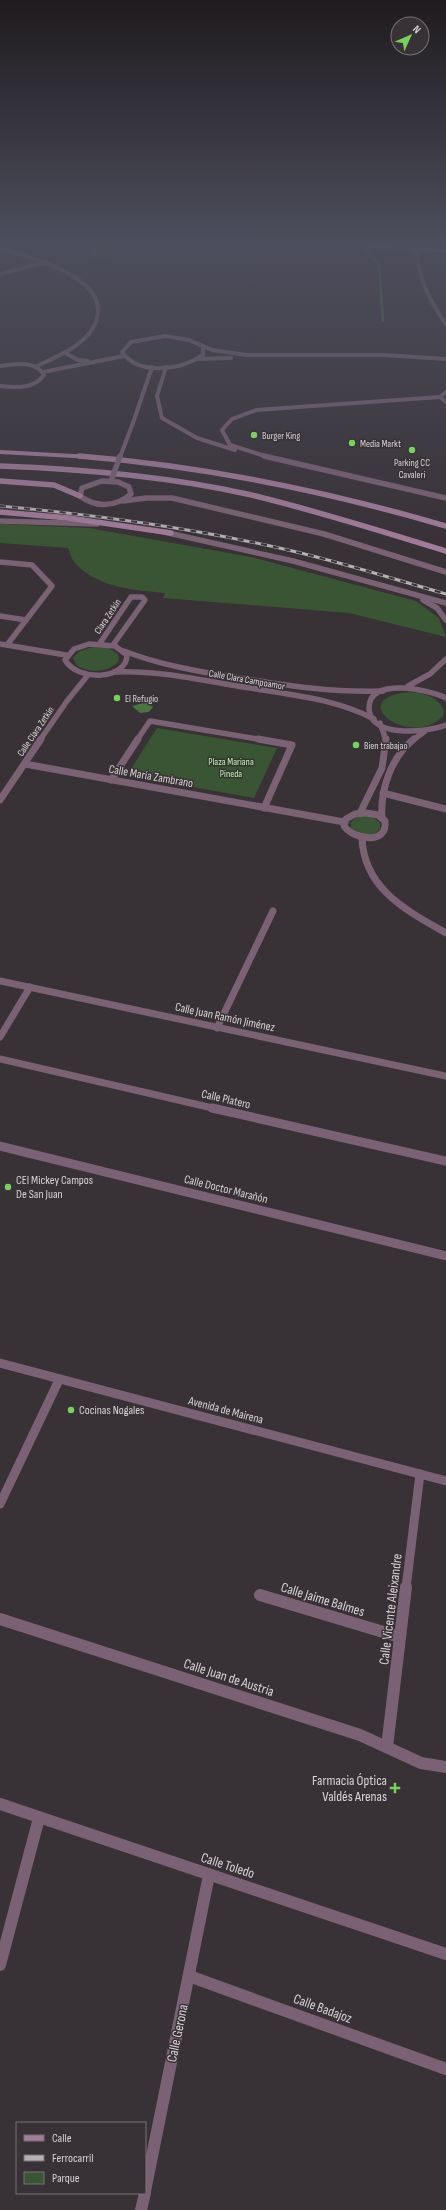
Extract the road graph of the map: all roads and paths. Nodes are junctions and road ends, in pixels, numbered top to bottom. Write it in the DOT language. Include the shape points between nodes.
graph roads {
  1 [pos="79,342"];
  2 [pos="135,342"];
  3 [pos="195,342"];
  4 [pos="203,348"];
  5 [pos="65,353"];
  6 [pos="124,356"];
  7 [pos="199,359"];
  8 [pos="446,359"];
  9 [pos="95,362"];
  10 [pos="446,364"];
  11 [pos="0,366"];
  12 [pos="35,367"];
  13 [pos="152,367"];
  14 [pos="166,367"];
  15 [pos="43,372"];
  16 [pos="0,386"];
  17 [pos="446,392"];
  18 [pos="440,397"];
  19 [pos="446,402"];
  20 [pos="0,452"];
  21 [pos="255,454"];
  22 [pos="0,466"];
  23 [pos="0,481"];
  24 [pos="111,481"];
  25 [pos="80,496"];
  26 [pos="446,498"];
  27 [pos="123,501"];
  28 [pos="0,512"];
  29 [pos="0,521"];
  30 [pos="446,526"];
  31 [pos="171,533"];
  32 [pos="446,551"];
  33 [pos="0,562"];
  34 [pos="304,564"];
  35 [pos="446,572"];
  36 [pos="446,603"];
  37 [pos="0,616"];
  38 [pos="26,620"];
  39 [pos="446,620"];
  40 [pos="100,643"];
  41 [pos="0,644"];
  42 [pos="7,645"];
  43 [pos="113,645"];
  44 [pos="124,651"];
  45 [pos="66,655"];
  46 [pos="446,659"];
  47 [pos="114,672"];
  48 [pos="88,675"];
  49 [pos="407,687"];
  50 [pos="383,692"];
  51 [pos="446,698"];
  52 [pos="377,721"];
  53 [pos="444,727"];
  54 [pos="424,732"];
  55 [pos="25,764"];
  56 [pos="111,780"];
  57 [pos="383,793"];
  58 [pos="0,800"];
  59 [pos="264,808"];
  60 [pos="446,809"];
  61 [pos="360,813"];
  62 [pos="382,818"];
  63 [pos="344,822"];
  64 [pos="362,838"];
  65 [pos="273,911"];
  66 [pos="446,933"];
  67 [pos="0,981"];
  68 [pos="30,988"];
  69 [pos="217,1028"];
  70 [pos="0,1037"];
  71 [pos="0,1060"];
  72 [pos="446,1076"];
  73 [pos="0,1146"];
  74 [pos="446,1161"];
  75 [pos="446,1256"];
  76 [pos="0,1363"];
  77 [pos="59,1380"];
  78 [pos="420,1474"];
  79 [pos="446,1481"];
  80 [pos="0,1504"];
  81 [pos="260,1595"];
  82 [pos="0,1619"];
  83 [pos="400,1637"];
  84 [pos="387,1747"];
  85 [pos="446,1767"];
  86 [pos="0,1804"];
  87 [pos="39,1818"];
  88 [pos="209,1875"];
  89 [pos="446,1954"];
  90 [pos="0,1965"];
  91 [pos="189,1976"];
  92 [pos="446,2069"];
  93 [pos="146,2187"];
  94 [pos="145,2194"];
  95 [pos="141,2210"];
  1 -- 5 [label="street"];
  2 -- 6 [label="street" via="125,347 122,352"];
  3 -- 4 [label="street"];
  4 -- 7 [label="street" via="203,355"];
  4 -- 8 [label="street" via="247,355 384,355"];
  5 -- 9 [label="street" via="78,360"];
  5 -- 12 [label="street"];
  6 -- 9 [label="street"];
  6 -- 13 [label="street" via="140,365"];
  7 -- 10 [label="street" via="356,359"];
  7 -- 14 [label="street" via="191,363"];
  9 -- 15 [label="street"];
  11 -- 12 [label="street" via="18,364"];
  12 -- 15 [label="street"];
  13 -- 14 [label="street"];
  13 -- 24 [label="street, bridge"];
  14 -- 21 [label="street" via="157,396 162,418 190,435 220,447"];
  15 -- 16 [label="street" via="42,379 32,384"];
  17 -- 18 [label="street"];
  18 -- 19 [label="street"];
  18 -- 21 [label="street" via="256,410 232,419 222,430 230,445"];
  20 -- 30 [label="main road" via="47,453 143,462 250,477 339,496"];
  21 -- 26 [label="street"];
  22 -- 32 [label="main road" via="163,479 280,502"];
  23 -- 25 [label="main road" via="54,485"];
  24 -- 25 [label="street" via="87,485 82,488"];
  24 -- 27 [label="street" via="125,484 131,491 128,498"];
  25 -- 27 [label="street" via="94,503 109,504"];
  27 -- 35 [label="street" via="172,498 324,534"];
  28 -- 31 [label="main road" via="69,518"];
  29 -- 31 [label="street" via="100,524"];
  31 -- 34 [label="street"];
  33 -- 38 [label="street" via="32,565 52,586"];
  34 -- 36 [label="street"];
  34 -- 39 [label="street" via="427,601 437,608"];
  37 -- 38 [label="street"];
  38 -- 42 [label="street"];
  40 -- 43 [label="street, Calle Clara Campoamor"];
  40 -- 43 [label="street, Clara Zetkin" via="131,597 142,597 145,600"];
  40 -- 45 [label="street, Calle Clara Campoamor" via="79,646"];
  41 -- 42 [label="street"];
  42 -- 45 [label="street"];
  43 -- 44 [label="street, Calle Clara Campoamor"];
  44 -- 47 [label="street" via="128,660"];
  44 -- 50 [label="street, Calle Clara Campoamor" via="162,665 269,683 351,692"];
  45 -- 48 [label="street" via="64,660 71,670"];
  46 -- 49 [label="street" via="430,674"];
  47 -- 48 [label="street, Calle Clara Campoamor"];
  47 -- 52 [label="street, Calle Clara Campoamor" via="155,672 324,700 359,711"];
  48 -- 55 [label="street, Calle Clara Zetkin" via="67,701"];
  49 -- 50 [label="street, Calle Clara Campoamor"];
  49 -- 51 [label="street" via="431,690"];
  50 -- 52 [label="street" via="370,704 369,709"];
  52 -- 54 [label="street, Calle Clara Campoamor" via="400,731"];
  52 -- 61 [label="street" via="386,739 385,754 372,791"];
  53 -- 54 [label="street"];
  54 -- 57 [label="street" via="404,748"];
  55 -- 56 [label="street, Calle María Zambrano"];
  55 -- 58 [label="street, Calle Clara Zetkin"];
  56 -- 59 [label="street, Calle María Zambrano"];
  56 -- 59 [label="street" via="150,721 292,745"];
  57 -- 60 [label="street"];
  57 -- 62 [label="street" via="380,808"];
  59 -- 63 [label="street, Calle María Zambrano"];
  61 -- 62 [label="street"];
  61 -- 63 [label="street" via="350,816"];
  62 -- 64 [label="street" via="387,825 384,832 375,837"];
  63 -- 64 [label="street" via="348,832"];
  64 -- 66 [label="street" via="362,856 370,873 385,892"];
  65 -- 69 [label="street"];
  67 -- 68 [label="street, Calle Juan Ramón Jiménez"];
  68 -- 69 [label="street, Calle Juan Ramón Jiménez"];
  68 -- 70 [label="street"];
  69 -- 72 [label="street, Calle Juan Ramón Jiménez"];
  71 -- 74 [label="street, Calle Platero"];
  73 -- 75 [label="street, Calle Doctor Marañón"];
  76 -- 77 [label="street, Avenida de Mairena"];
  77 -- 78 [label="street, Avenida de Mairena"];
  77 -- 80 [label="street"];
  78 -- 79 [label="street, Avenida de Mairena"];
  78 -- 83 [label="street, Calle Vicente Aleixandre"];
  81 -- 83 [label="street, Calle Jaime Balmes"];
  82 -- 84 [label="street, Calle Juan de Austria" via="360,1735"];
  83 -- 84 [label="street, Calle Vicente Aleixandre"];
  84 -- 85 [label="street, Calle Juan de Austria" via="421,1763"];
  86 -- 87 [label="street, Calle Toledo"];
  87 -- 88 [label="street, Calle Toledo"];
  87 -- 90 [label="street"];
  88 -- 89 [label="street, Calle Toledo"];
  88 -- 91 [label="street, Calle Gerona"];
  91 -- 92 [label="street, Calle Badajoz"];
  91 -- 93 [label="street, Calle Gerona"];
  94 -- 95 [label="street, Calle Gerona"];
}
